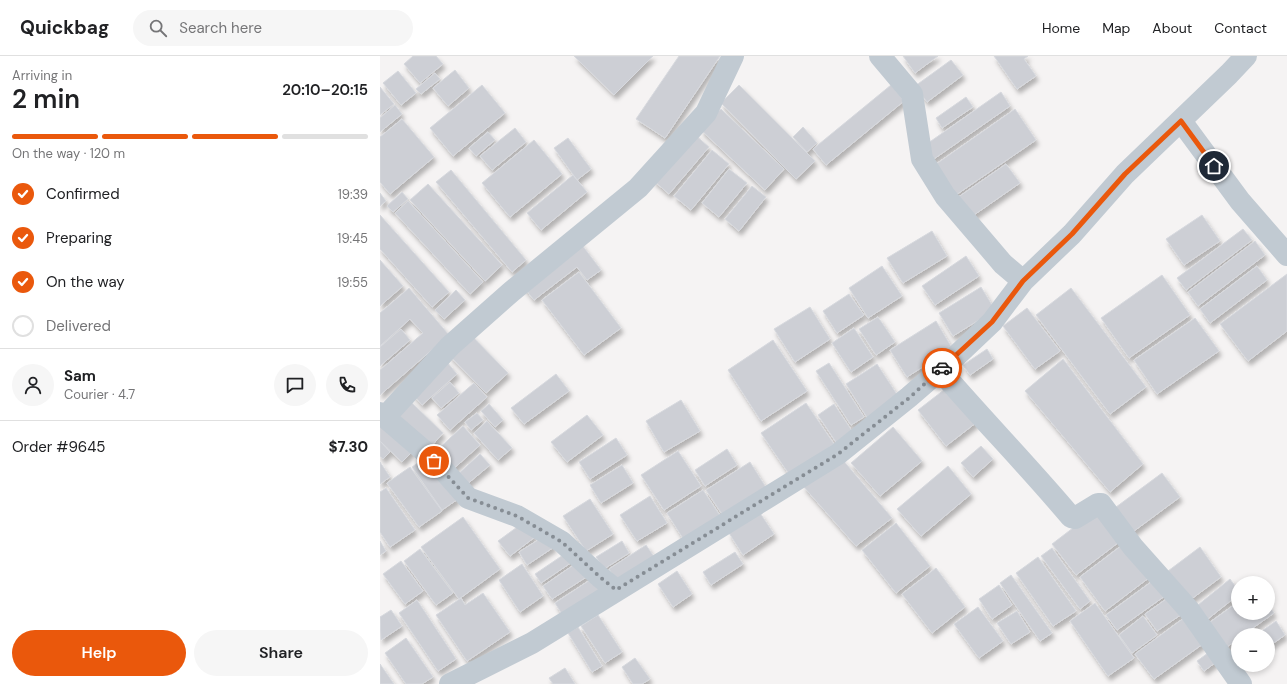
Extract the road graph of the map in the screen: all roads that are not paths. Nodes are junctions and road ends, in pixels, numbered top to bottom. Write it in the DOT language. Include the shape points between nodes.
graph roads {
  1 [pos="733,56"];
  2 [pos="880,56"];
  3 [pos="1246,56"];
  4 [pos="1181,121"];
  5 [pos="1287,255"];
  6 [pos="1023,281"];
  7 [pos="940,370"];
  8 [pos="383,415"];
  9 [pos="616,590"];
  10 [pos="450,684"];
  11 [pos="1242,684"];
  1 -- 8 [label="street" via="706,114 638,188 511,292 450,346"];
  2 -- 6 [label="street" via="912,94 922,159 944,196 1003,264"];
  3 -- 4 [label="street"];
  4 -- 5 [label="street" via="1240,201"];
  4 -- 6 [label="street" via="1125,174 1072,234"];
  6 -- 7 [label="street" via="992,322"];
  7 -- 9 [label="street" via="838,454"];
  7 -- 11 [label="street" via="1071,517 1075,518 1102,504 1133,547 1189,610"];
  8 -- 9 [label="street" via="429,456 468,498 517,516 562,542"];
  9 -- 10 [label="street" via="532,643"];
}
